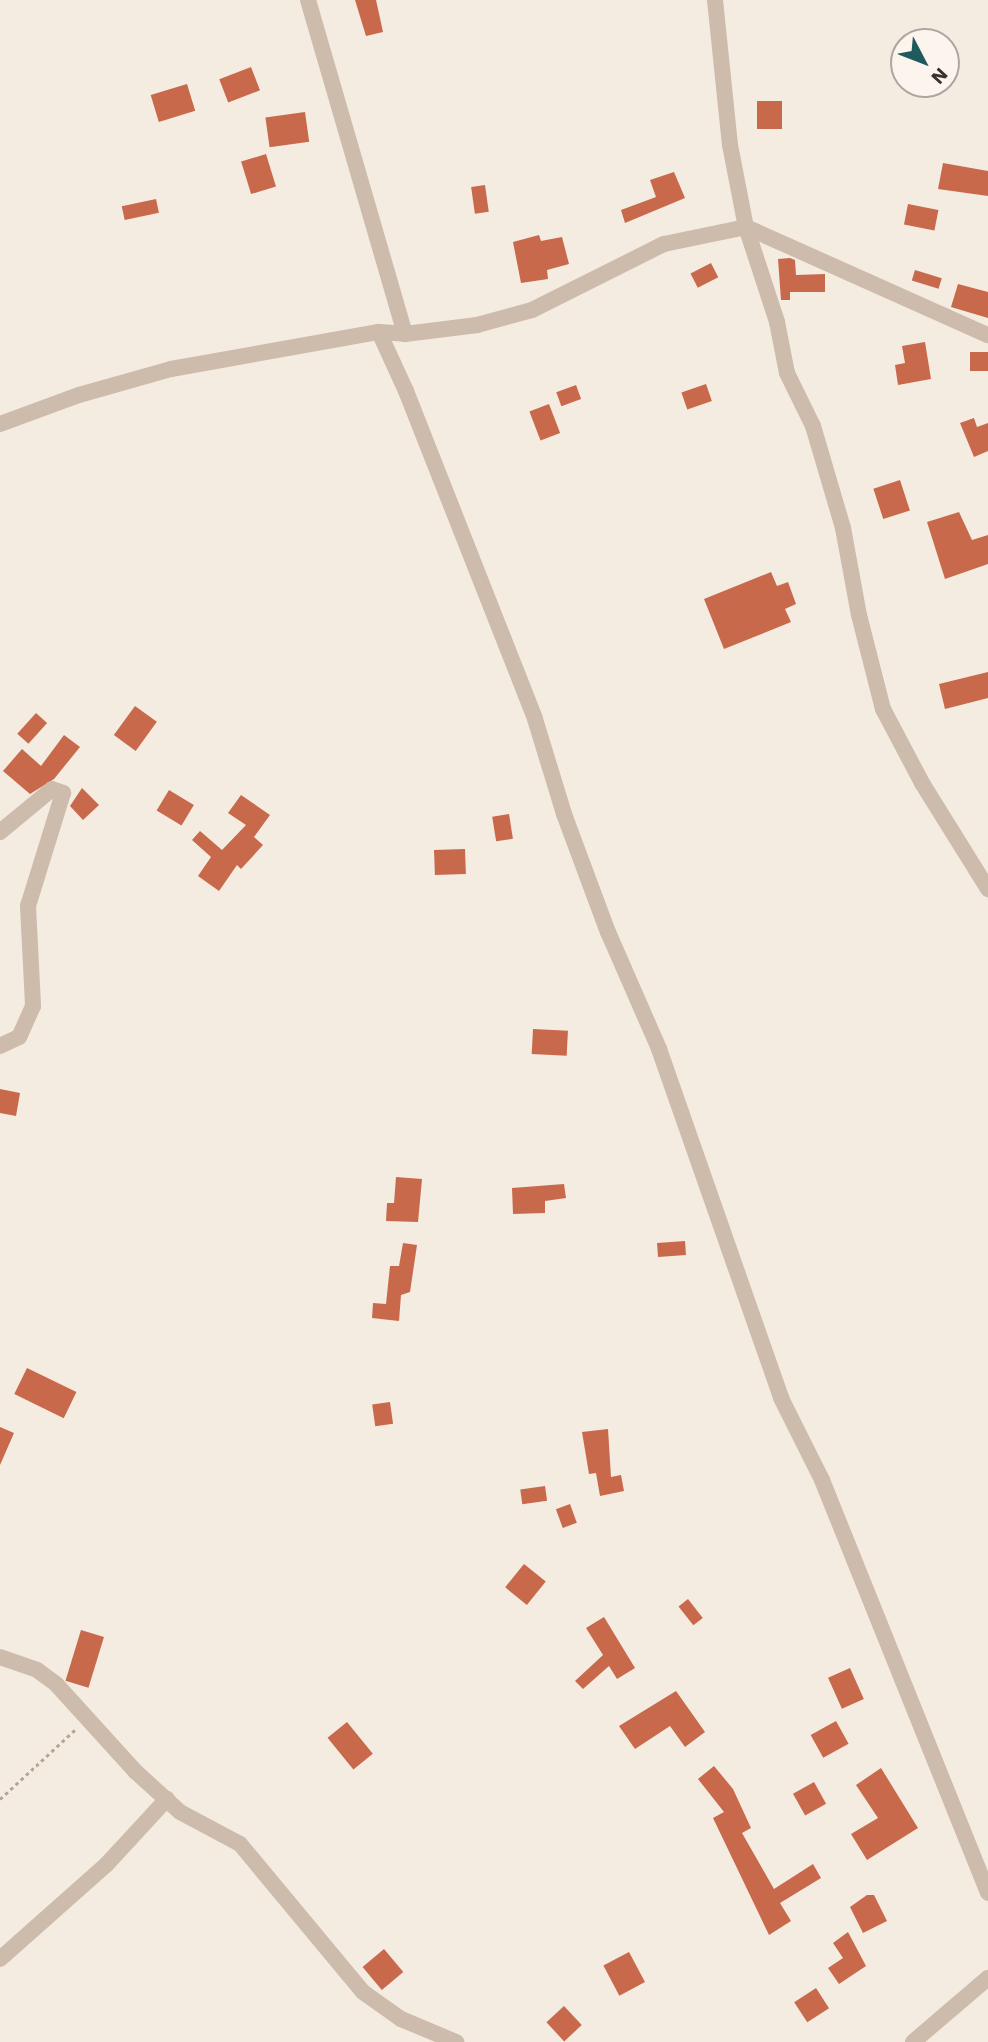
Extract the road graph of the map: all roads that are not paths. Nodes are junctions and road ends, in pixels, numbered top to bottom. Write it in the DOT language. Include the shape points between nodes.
graph roads {
  1 [pos="308,0"];
  2 [pos="715,0"];
  3 [pos="746,227"];
  4 [pos="379,332"];
  5 [pos="405,334"];
  6 [pos="988,335"];
  7 [pos="0,424"];
  8 [pos="0,832"];
  9 [pos="988,889"];
  10 [pos="0,1046"];
  11 [pos="0,1657"];
  12 [pos="167,1800"];
  13 [pos="981,1853"];
  14 [pos="988,1892"];
  15 [pos="0,1959"];
  16 [pos="988,1978"];
  17 [pos="456,2042"];
  18 [pos="913,2042"];
  1 -- 5 [label="street"];
  2 -- 3 [label="street" via="730,145"];
  3 -- 5 [label="street" via="664,244 532,310 477,325"];
  3 -- 6 [label="street"];
  3 -- 9 [label="street" via="777,322 787,373 813,426 836,503 883,709 922,783"];
  4 -- 5 [label="street"];
  4 -- 7 [label="street" via="171,369"];
  4 -- 13 [label="street" via="535,719 608,932 659,1049 781,1398 822,1480"];
  8 -- 10 [label="street" via="52,789 63,793 29,906 33,1006 19,1037"];
  11 -- 12 [label="street" via="37,1670"];
  12 -- 15 [label="street" via="106,1865"];
  12 -- 17 [label="street" via="195,1821 240,1844 363,1992 401,2019"];
  13 -- 14 [label="street"];
  16 -- 18 [label="street"];
}
